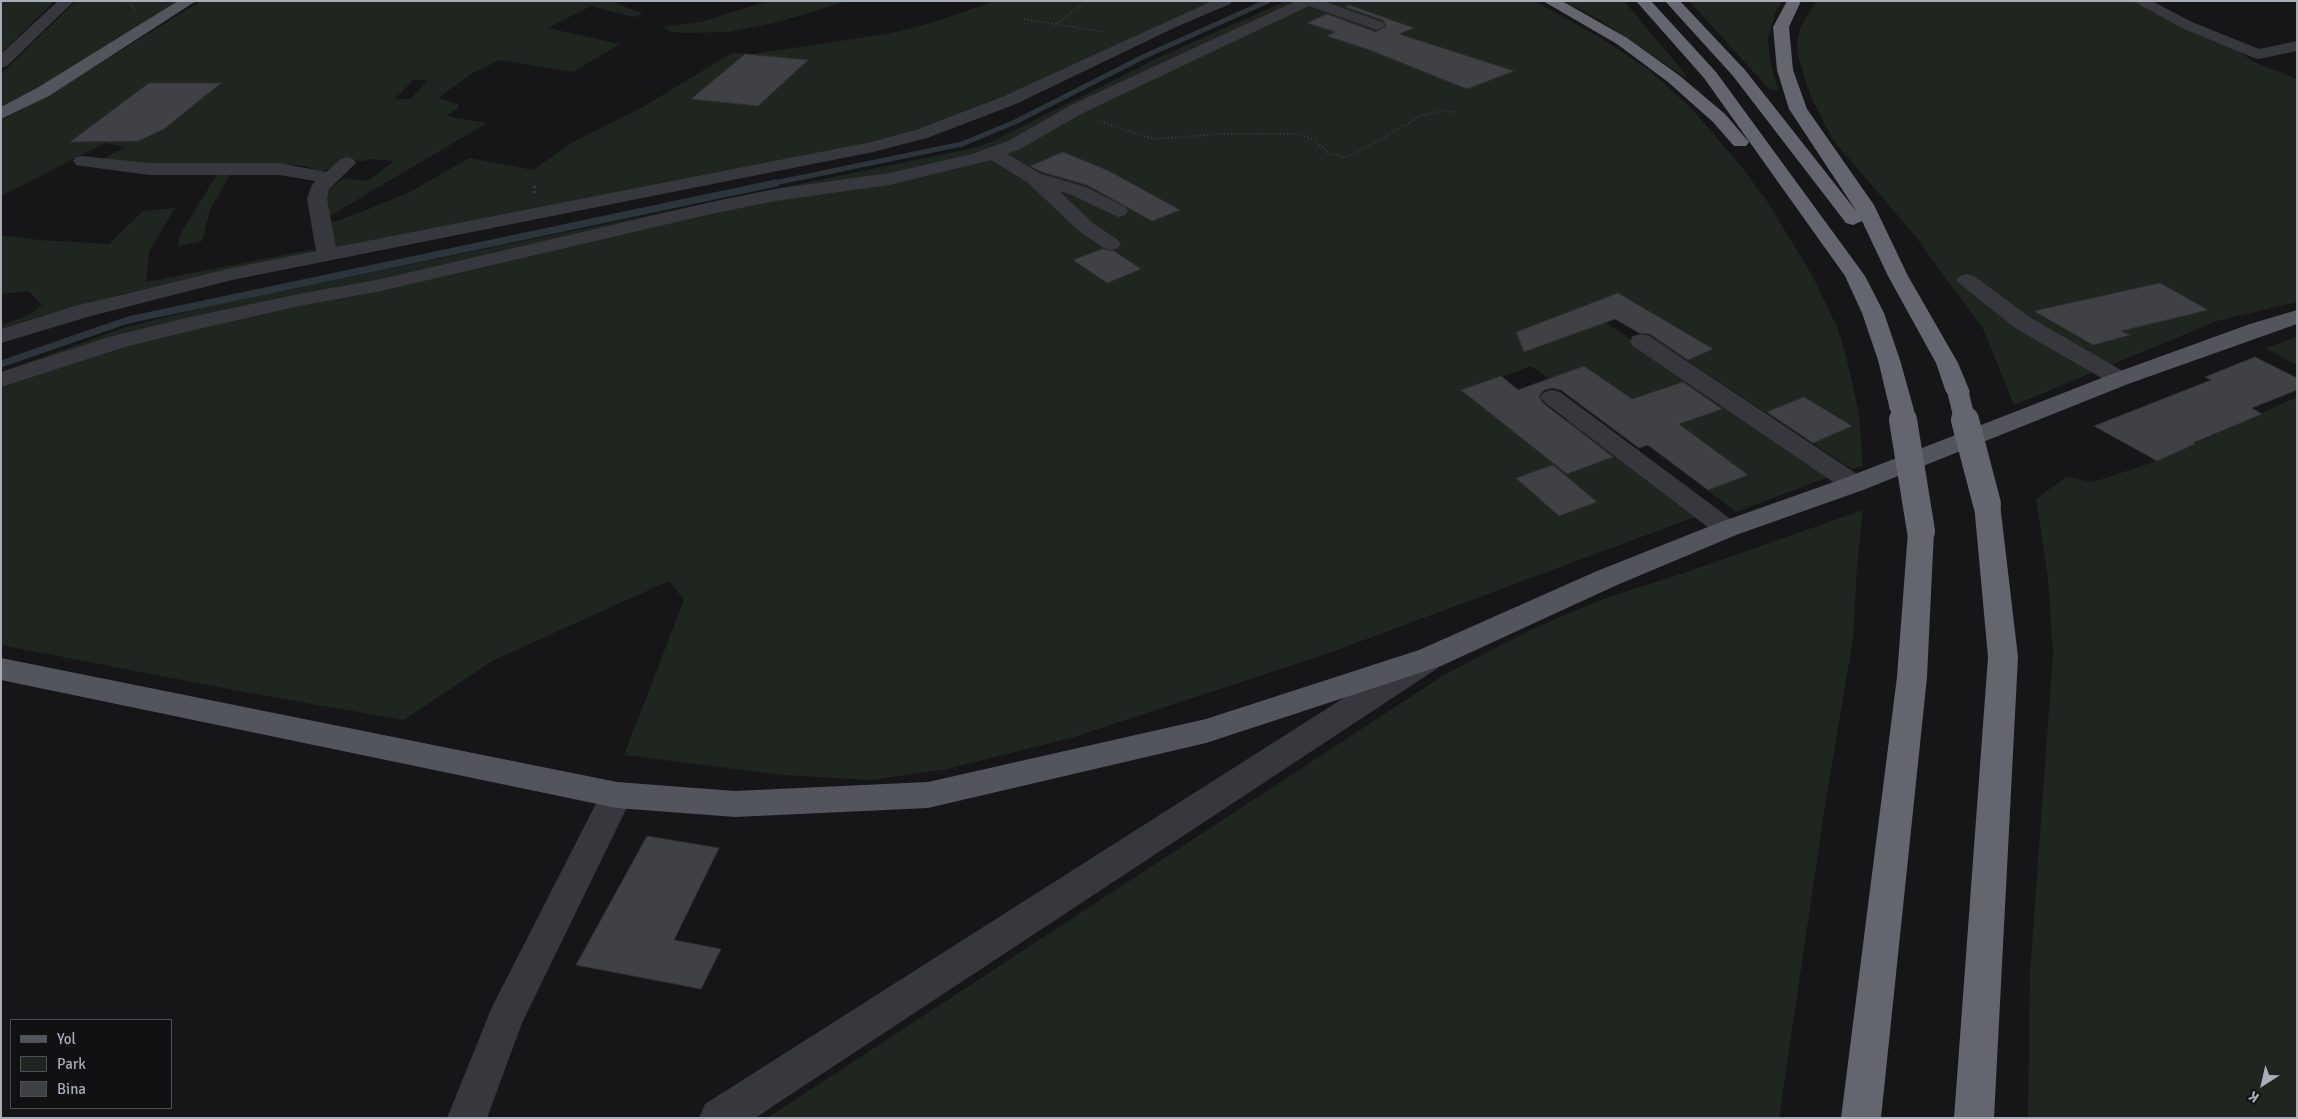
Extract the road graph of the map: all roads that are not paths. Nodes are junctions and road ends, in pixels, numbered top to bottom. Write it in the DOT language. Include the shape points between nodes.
graph roads {
  1 [pos="66,1"];
  2 [pos="189,1"];
  3 [pos="1225,1"];
  4 [pos="1308,1"];
  5 [pos="1550,1"];
  6 [pos="1643,1"];
  7 [pos="1672,1"];
  8 [pos="1794,1"];
  9 [pos="2140,1"];
  10 [pos="1377,25"];
  11 [pos="2297,46"];
  12 [pos="1,63"];
  13 [pos="1,114"];
  14 [pos="993,153"];
  15 [pos="82,161"];
  16 [pos="347,163"];
  17 [pos="328,178"];
  18 [pos="1034,178"];
  19 [pos="1118,211"];
  20 [pos="1111,244"];
  21 [pos="327,254"];
  22 [pos="1855,276"];
  23 [pos="1898,276"];
  24 [pos="1967,280"];
  25 [pos="2297,317"];
  26 [pos="1,336"];
  27 [pos="1641,341"];
  28 [pos="2120,379"];
  29 [pos="1,380"];
  30 [pos="1552,396"];
  31 [pos="1854,484"];
  32 [pos="1727,529"];
  33 [pos="1430,658"];
  34 [pos="1,669"];
  35 [pos="617,795"];
  36 [pos="467,1118"];
  37 [pos="719,1118"];
  38 [pos="1861,1118"];
  39 [pos="1974,1118"];
  1 -- 12 [label="street"];
  2 -- 13 [label="main road" via="44,92"];
  3 -- 21 [label="street" via="1010,100 921,134 873,147"];
  4 -- 10 [label="street"];
  4 -- 14 [label="street" via="1072,112 1014,145"];
  5 -- 22 [label="highway" via="1622,41 1690,92 1718,118"];
  6 -- 22 [label="highway" via="1710,76"];
  7 -- 23 [label="highway" via="1739,73"];
  8 -- 23 [label="highway" via="1781,27 1788,83 1798,109 1864,205"];
  9 -- 11 [label="street" via="2187,25 2258,54"];
  14 -- 18 [label="street"];
  14 -- 29 [label="street" via="948,167 889,179 775,195 711,208 381,285 190,324 117,342"];
  15 -- 17 [label="street" via="149,169 279,170"];
  16 -- 17 [label="street"];
  17 -- 21 [label="street" via="316,199"];
  18 -- 19 [label="street" via="1079,192"];
  18 -- 20 [label="street" via="1087,228"];
  21 -- 26 [label="street" via="143,295"];
  22 -- 38 [label="highway, bridge" via="1880,332 1902,410 1920,531 1912,677"];
  23 -- 39 [label="highway, bridge" via="1946,363 1958,392 1987,504 2002,657"];
  24 -- 28 [label="street" via="2023,322"];
  25 -- 28 [label="main road"];
  27 -- 31 [label="street"];
  28 -- 31 [label="main road"];
  30 -- 32 [label="street"];
  31 -- 32 [label="main road"];
  32 -- 33 [label="main road" via="1607,578"];
  33 -- 35 [label="main road" via="1206,731 928,795 735,804"];
  33 -- 37 [label="street"];
  34 -- 35 [label="main road"];
  35 -- 36 [label="street" via="505,1019"];
}
